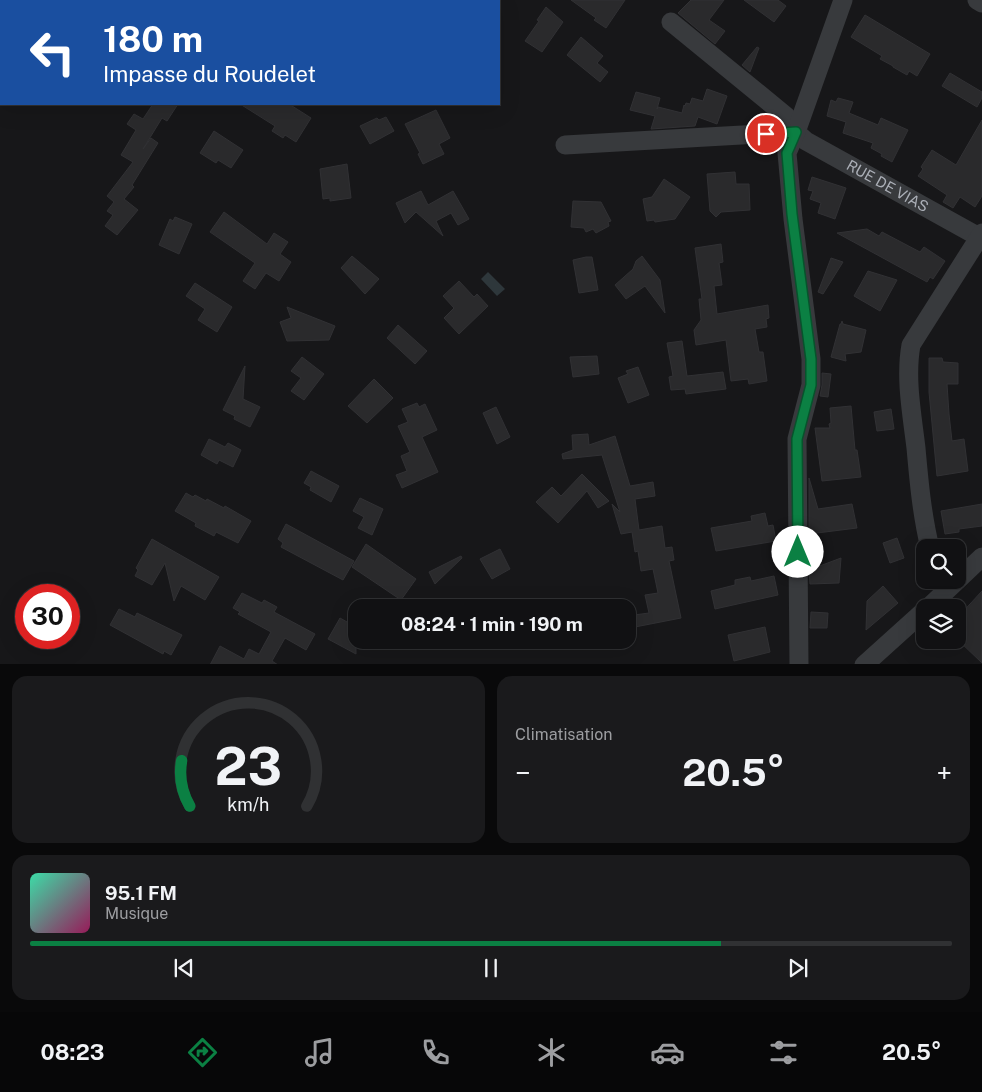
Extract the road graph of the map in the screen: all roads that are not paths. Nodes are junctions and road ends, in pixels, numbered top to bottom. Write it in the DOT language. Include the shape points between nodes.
graph roads {
  1 [pos="843,0"];
  2 [pos="977,0"];
  3 [pos="982,3"];
  4 [pos="671,22"];
  5 [pos="796,132"];
  6 [pos="565,145"];
  7 [pos="981,235"];
  8 [pos="928,539"];
  9 [pos="982,557"];
  10 [pos="936,594"];
  11 [pos="916,618"];
  12 [pos="799,664"];
  13 [pos="864,664"];
  1 -- 5 [label="street"];
  2 -- 3 [label="street"];
  4 -- 5 [label="street, RUE DE VIAS" via="786,116"];
  5 -- 6 [label="street"];
  5 -- 7 [label="street, RUE DE VIAS" via="806,141"];
  5 -- 12 [label="street" via="787,153 811,359 811,385 797,439"];
  7 -- 8 [label="street" via="911,344 908,362 912,417"];
  9 -- 10 [label="street"];
  11 -- 13 [label="street"];
}
